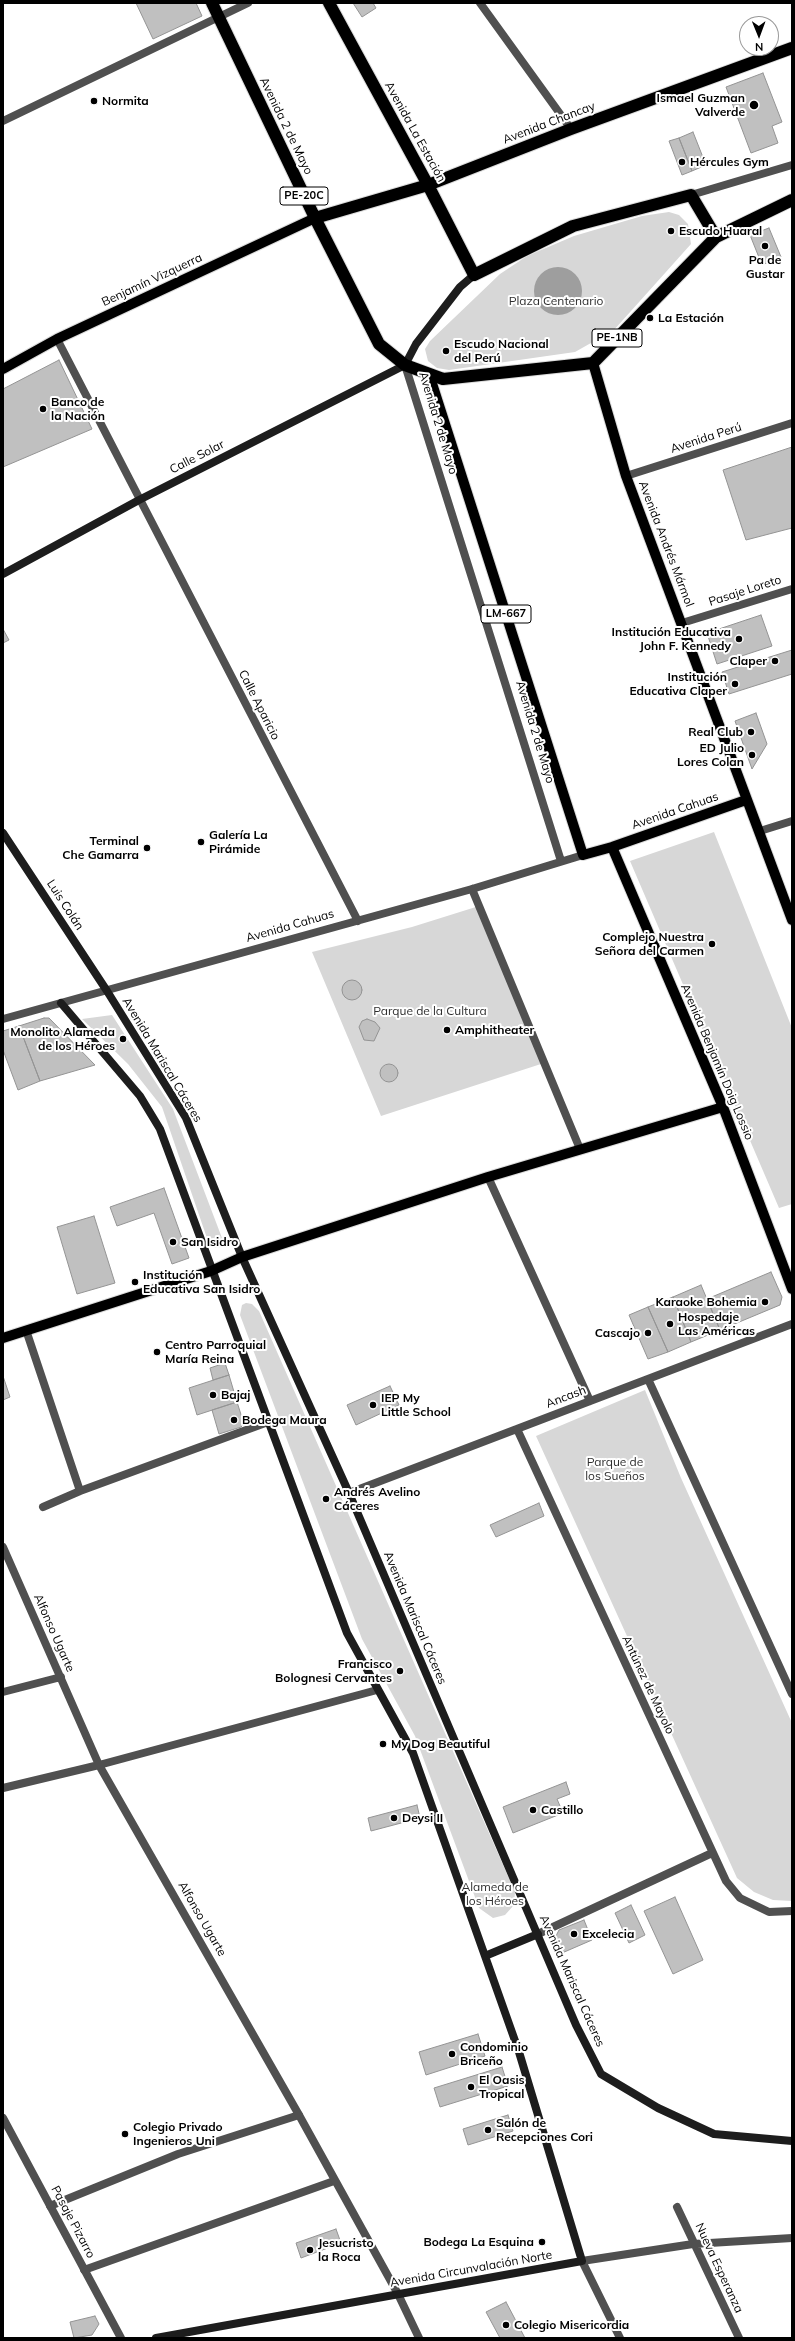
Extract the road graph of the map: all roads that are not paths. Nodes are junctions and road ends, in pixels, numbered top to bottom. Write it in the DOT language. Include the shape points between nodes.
graph roads {
  1 [pos="212,3"];
  2 [pos="248,3"];
  3 [pos="329,3"];
  4 [pos="480,3"];
  5 [pos="218,16"];
  6 [pos="792,48"];
  7 [pos="3,121"];
  8 [pos="571,129"];
  9 [pos="792,165"];
  10 [pos="428,185"];
  11 [pos="691,195"];
  12 [pos="792,200"];
  13 [pos="315,218"];
  14 [pos="716,237"];
  15 [pos="474,275"];
  16 [pos="58,339"];
  17 [pos="593,363"];
  18 [pos="405,365"];
  19 [pos="3,369"];
  20 [pos="429,374"];
  21 [pos="792,423"];
  22 [pos="626,476"];
  23 [pos="139,500"];
  24 [pos="3,574"];
  25 [pos="792,589"];
  26 [pos="682,623"];
  27 [pos="746,800"];
  28 [pos="792,821"];
  29 [pos="760,831"];
  30 [pos="3,833"];
  31 [pos="612,847"];
  32 [pos="583,855"];
  33 [pos="561,861"];
  34 [pos="472,889"];
  35 [pos="792,920"];
  36 [pos="358,921"];
  37 [pos="107,991"];
  38 [pos="62,1003"];
  39 [pos="3,1019"];
  40 [pos="723,1107"];
  41 [pos="580,1149"];
  42 [pos="488,1177"];
  43 [pos="242,1257"];
  44 [pos="211,1270"];
  45 [pos="792,1289"];
  46 [pos="792,1324"];
  47 [pos="26,1330"];
  48 [pos="3,1338"];
  49 [pos="648,1379"];
  50 [pos="590,1401"];
  51 [pos="268,1422"];
  52 [pos="517,1428"];
  53 [pos="80,1491"];
  54 [pos="348,1493"];
  55 [pos="43,1507"];
  56 [pos="3,1547"];
  57 [pos="61,1677"];
  58 [pos="377,1690"];
  59 [pos="3,1692"];
  60 [pos="792,1694"];
  61 [pos="99,1765"];
  62 [pos="3,1788"];
  63 [pos="712,1853"];
  64 [pos="792,1910"];
  65 [pos="538,1934"];
  66 [pos="485,1956"];
  67 [pos="299,2116"];
  68 [pos="3,2118"];
  69 [pos="792,2141"];
  70 [pos="334,2181"];
  71 [pos="50,2206"];
  72 [pos="677,2207"];
  73 [pos="792,2238"];
  74 [pos="693,2244"];
  75 [pos="582,2261"];
  76 [pos="84,2270"];
  77 [pos="398,2294"];
  78 [pos="121,2338"];
  79 [pos="156,2338"];
  80 [pos="419,2338"];
  81 [pos="620,2338"];
  82 [pos="739,2338"];
  1 -- 5 [label="highway, Avenida 2 de Mayo / PE-20C"];
  2 -- 5 [label="street"];
  3 -- 10 [label="highway, Avenida La Estación"];
  4 -- 8 [label="street"];
  5 -- 7 [label="street"];
  5 -- 13 [label="highway, Avenida 2 de Mayo / PE-20C"];
  6 -- 8 [label="highway, Avenida Chancay"];
  8 -- 10 [label="highway, Avenida Chancay"];
  9 -- 11 [label="street"];
  10 -- 13 [label="highway, Avenida Chancay"];
  10 -- 15 [label="highway, Avenida La Estación"];
  11 -- 14 [label="highway"];
  11 -- 15 [label="highway" via="573,226"];
  12 -- 14 [label="highway, PE-1NB"];
  13 -- 16 [label="main road, Benjamín Vizquerra / PE-20C"];
  13 -- 18 [label="highway, Avenida 2 de Mayo / PE-20C" via="379,344"];
  14 -- 17 [label="highway, PE-1NB"];
  15 -- 18 [label="street" via="455,294 416,344"];
  16 -- 19 [label="main road, Benjamín Vizquerra / PE-20C"];
  16 -- 23 [label="street, Calle Aparicio"];
  17 -- 20 [label="highway, PE-1NB" via="442,379"];
  17 -- 22 [label="main road, Avenida Andrés Mármol"];
  18 -- 20 [label="highway, PE-1NB"];
  18 -- 23 [label="street, Calle Solar"];
  18 -- 33 [label="street, Avenida 2 de Mayo"];
  20 -- 32 [label="main road, Avenida 2 de Mayo / LM-667"];
  21 -- 22 [label="street, Avenida Perú"];
  22 -- 26 [label="main road, Avenida Andrés Mármol"];
  23 -- 24 [label="street, Calle Solar"];
  23 -- 36 [label="street, Calle Aparicio"];
  25 -- 26 [label="street, Pasaje Loreto"];
  26 -- 27 [label="main road, Avenida Andrés Mármol"];
  27 -- 29 [label="main road, Avenida Andrés Mármol"];
  27 -- 31 [label="main road, Avenida Cahuas"];
  28 -- 29 [label="street"];
  29 -- 35 [label="main road, Avenida Andrés Mármol"];
  30 -- 37 [label="street, Luis Colán"];
  31 -- 32 [label="main road, Avenida Cahuas"];
  31 -- 40 [label="main road, Avenida Benjamín Doig Lossio"];
  32 -- 33 [label="street, Avenida Cahuas"];
  33 -- 34 [label="street, Avenida Cahuas"];
  34 -- 36 [label="street, Avenida Cahuas"];
  34 -- 41 [label="street"];
  36 -- 37 [label="street, Avenida Cahuas"];
  37 -- 38 [label="street, Avenida Cahuas"];
  37 -- 43 [label="street, Avenida Mariscal Cáceres" via="186,1118"];
  38 -- 39 [label="street, Avenida Cahuas"];
  38 -- 44 [label="street" via="140,1096 160,1129"];
  40 -- 41 [label="main road"];
  40 -- 45 [label="main road, Avenida Benjamín Doig Lossio"];
  41 -- 42 [label="main road"];
  42 -- 43 [label="main road"];
  42 -- 50 [label="street"];
  43 -- 44 [label="main road"];
  43 -- 54 [label="street, Avenida Mariscal Cáceres"];
  44 -- 47 [label="main road"];
  44 -- 51 [label="street"];
  46 -- 49 [label="street, Ancash"];
  47 -- 48 [label="main road"];
  47 -- 53 [label="street"];
  49 -- 50 [label="street, Ancash"];
  49 -- 60 [label="street"];
  50 -- 52 [label="street, Ancash"];
  51 -- 53 [label="street"];
  51 -- 58 [label="street" via="347,1633"];
  52 -- 54 [label="street, Ancash"];
  52 -- 63 [label="street, Antúnez de Mayolo"];
  53 -- 55 [label="street"];
  54 -- 65 [label="street, Avenida Mariscal Cáceres"];
  56 -- 57 [label="street, Alfonso Ugarte"];
  57 -- 59 [label="street"];
  57 -- 61 [label="street, Alfonso Ugarte"];
  58 -- 61 [label="street"];
  58 -- 66 [label="street" via="412,1753"];
  61 -- 62 [label="street"];
  61 -- 67 [label="street, Alfonso Ugarte"];
  63 -- 64 [label="street, Antúnez de Mayolo" via="726,1881 740,1898 768,1912"];
  63 -- 65 [label="street"];
  65 -- 66 [label="street"];
  65 -- 69 [label="street, Avenida Mariscal Cáceres" via="576,2025 600,2074 658,2108 714,2134"];
  66 -- 75 [label="street" via="519,2052"];
  67 -- 70 [label="street, Alfonso Ugarte"];
  67 -- 71 [label="street" via="178,2154"];
  68 -- 71 [label="street, Pasaje Pizarro"];
  70 -- 76 [label="street"];
  70 -- 77 [label="street, Alfonso Ugarte"];
  71 -- 76 [label="street, Pasaje Pizarro"];
  72 -- 74 [label="street, Nueva Esperanza"];
  73 -- 74 [label="street, Avenida Circunvalación Norte"];
  74 -- 75 [label="street, Avenida Circunvalación Norte"];
  74 -- 82 [label="street, Nueva Esperanza"];
  75 -- 77 [label="street, Avenida Circunvalación Norte"];
  75 -- 81 [label="street"];
  76 -- 78 [label="street, Pasaje Pizarro"];
  77 -- 79 [label="street, Avenida Circunvalación Norte"];
  77 -- 80 [label="street, Alfonso Ugarte"];
}
